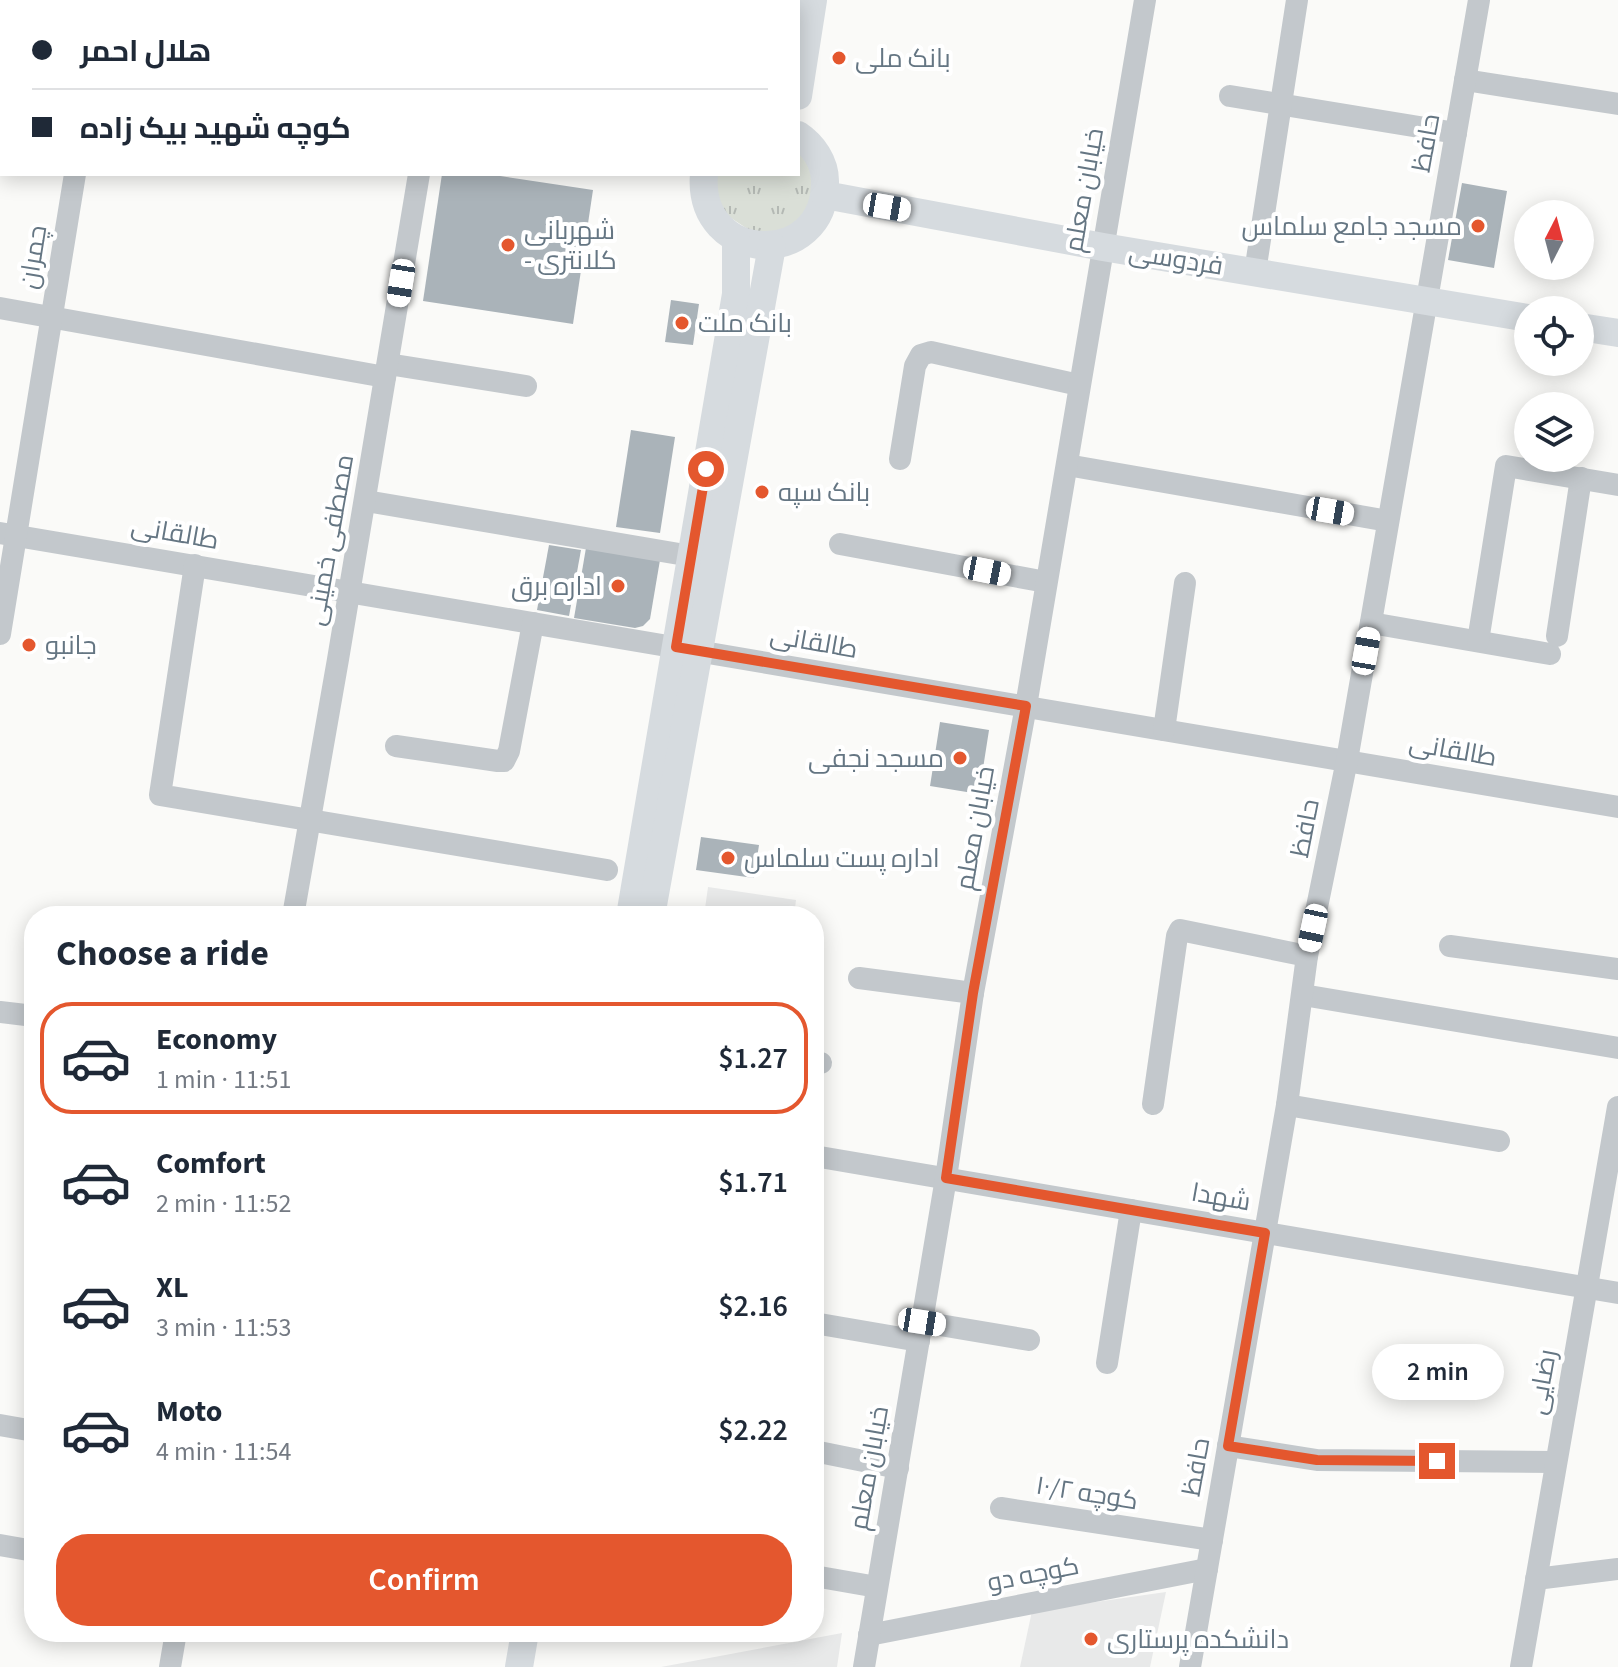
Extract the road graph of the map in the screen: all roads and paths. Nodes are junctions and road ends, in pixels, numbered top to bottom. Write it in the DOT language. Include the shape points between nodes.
graph roads {
  1 [pos="813,0"];
  2 [pos="1145,0"];
  3 [pos="1297,0"];
  4 [pos="1479,0"];
  5 [pos="1465,80"];
  6 [pos="800,83"];
  7 [pos="1230,96"];
  8 [pos="1618,104"];
  9 [pos="1281,105"];
  10 [pos="1456,133"];
  11 [pos="800,136"];
  12 [pos="75,176"];
  13 [pos="419,176"];
  14 [pos="701,176"];
  15 [pos="825,195"];
  16 [pos="736,239"];
  17 [pos="772,246"];
  18 [pos="1103,247"];
  19 [pos="1255,272"];
  20 [pos="1426,301"];
  21 [pos="0,308"];
  22 [pos="1514,316"];
  23 [pos="51,317"];
  24 [pos="1594,329"];
  25 [pos="1618,333"];
  26 [pos="386,371"];
  27 [pos="1079,385"];
  28 [pos="526,386"];
  29 [pos="900,459"];
  30 [pos="1067,465"];
  31 [pos="1581,478"];
  32 [pos="1618,485"];
  33 [pos="366,501"];
  34 [pos="1388,521"];
  35 [pos="8,534"];
  36 [pos="840,544"];
  37 [pos="691,556"];
  38 [pos="195,565"];
  39 [pos="1046,582"];
  40 [pos="1185,583"];
  41 [pos="349,591"];
  42 [pos="533,623"];
  43 [pos="1371,623"];
  44 [pos="0,634"];
  45 [pos="1478,641"];
  46 [pos="688,649"];
  47 [pos="1026,706"];
  48 [pos="1164,730"];
  49 [pos="396,746"];
  50 [pos="1347,760"];
  51 [pos="1618,807"];
  52 [pos="310,821"];
  53 [pos="607,870"];
  54 [pos="295,906"];
  55 [pos="632,906"];
  56 [pos="652,906"];
  57 [pos="1450,946"];
  58 [pos="1307,956"];
  59 [pos="1618,969"];
  60 [pos="859,978"];
  61 [pos="973,993"];
  62 [pos="1303,995"];
  63 [pos="0,1012"];
  64 [pos="24,1015"];
  65 [pos="1618,1048"];
  66 [pos="1153,1104"];
  67 [pos="1287,1105"];
  68 [pos="1618,1107"];
  69 [pos="1499,1141"];
  70 [pos="824,1158"];
  71 [pos="946,1178"];
  72 [pos="1131,1210"];
  73 [pos="1265,1233"];
  74 [pos="1587,1287"];
  75 [pos="1618,1293"];
  76 [pos="824,1324"];
  77 [pos="920,1332"];
  78 [pos="1029,1340"];
  79 [pos="1107,1363"];
  80 [pos="0,1425"];
  81 [pos="24,1429"];
  82 [pos="1228,1446"];
  83 [pos="824,1453"];
  84 [pos="1556,1462"];
  85 [pos="898,1468"];
  86 [pos="1001,1508"];
  87 [pos="1212,1540"];
  88 [pos="0,1545"];
  89 [pos="24,1549"];
  90 [pos="1207,1569"];
  91 [pos="1618,1569"];
  92 [pos="824,1578"];
  93 [pos="1536,1579"];
  94 [pos="877,1587"];
  95 [pos="869,1635"];
  96 [pos="175,1642"];
  97 [pos="505,1642"];
  98 [pos="523,1642"];
  99 [pos="174,1666"];
  100 [pos="501,1667"];
  101 [pos="519,1667"];
  102 [pos="864,1667"];
  103 [pos="1190,1667"];
  104 [pos="1521,1667"];
  1 -- 6 [label="main road"];
  2 -- 18 [label="street, خیابان معلم"];
  3 -- 9 [label="street"];
  4 -- 5 [label="street, حافظ"];
  5 -- 8 [label="street"];
  5 -- 10 [label="street, حافظ"];
  7 -- 9 [label="street"];
  9 -- 10 [label="street"];
  9 -- 19 [label="street"];
  10 -- 20 [label="street, حافظ"];
  11 -- 15 [label="main road" via="820,157"];
  12 -- 23 [label="street, چمران"];
  13 -- 26 [label="street, مصطفی خمینی"];
  14 -- 16 [label="main road" via="709,212"];
  15 -- 17 [label="main road" via="812,224"];
  15 -- 18 [label="main road, فردوسی"];
  16 -- 17 [label="main road"];
  16 -- 37 [label="main road" via="736,294"];
  17 -- 46 [label="main road"];
  18 -- 19 [label="main road, فردوسی"];
  18 -- 27 [label="street, خیابان معلم"];
  19 -- 20 [label="main road, فردوسی"];
  20 -- 22 [label="main road, فردوسی"];
  20 -- 34 [label="street, حافظ"];
  21 -- 23 [label="street"];
  23 -- 26 [label="street"];
  23 -- 35 [label="street, چمران"];
  24 -- 25 [label="main road"];
  26 -- 28 [label="street"];
  26 -- 33 [label="street, مصطفی خمینی"];
  27 -- 29 [label="street" via="931,352 921,355"];
  27 -- 30 [label="street, خیابان معلم"];
  30 -- 34 [label="street"];
  30 -- 39 [label="street, خیابان معلم"];
  31 -- 32 [label="street"];
  31 -- 45 [label="street" via="1554,645"];
  31 -- 45 [label="street" via="1506,466"];
  33 -- 37 [label="street"];
  33 -- 41 [label="street, مصطفی خمینی"];
  34 -- 43 [label="street, حافظ"];
  35 -- 38 [label="street, طالقانی"];
  35 -- 44 [label="street, چمران"];
  36 -- 39 [label="street"];
  37 -- 46 [label="main road"];
  38 -- 41 [label="street, طالقانی"];
  38 -- 52 [label="street" via="160,795"];
  39 -- 47 [label="street, خیابان معلم"];
  40 -- 48 [label="street"];
  41 -- 42 [label="street, طالقانی"];
  41 -- 52 [label="street, مصطفی خمینی"];
  42 -- 46 [label="street, طالقانی"];
  42 -- 49 [label="street" via="504,761"];
  43 -- 45 [label="street"];
  43 -- 50 [label="street, حافظ"];
  46 -- 47 [label="street, طالقانی"];
  46 -- 55 [label="main road"];
  46 -- 56 [label="main road"];
  47 -- 48 [label="street, طالقانی"];
  47 -- 61 [label="street, خیابان معلم"];
  48 -- 50 [label="street, طالقانی"];
  50 -- 51 [label="street, طالقانی"];
  50 -- 58 [label="street, حافظ"];
  52 -- 53 [label="street"];
  52 -- 54 [label="street, مصطفی خمینی"];
  57 -- 59 [label="street"];
  58 -- 62 [label="street, حافظ"];
  58 -- 66 [label="street" via="1180,930"];
  60 -- 61 [label="street"];
  61 -- 71 [label="street, خیابان معلم"];
  62 -- 65 [label="street"];
  62 -- 67 [label="street, حافظ"];
  63 -- 64 [label="street"];
  67 -- 69 [label="street"];
  67 -- 73 [label="street, حافظ"];
  68 -- 74 [label="street, رضایی"];
  70 -- 71 [label="street, شهدا"];
  71 -- 72 [label="street, شهدا"];
  71 -- 77 [label="street, خیابان معلم"];
  72 -- 73 [label="street, شهدا"];
  72 -- 79 [label="street"];
  73 -- 74 [label="street, شهدا"];
  73 -- 82 [label="street, حافظ"];
  74 -- 75 [label="street, شهدا"];
  74 -- 84 [label="street, رضایی"];
  76 -- 77 [label="street"];
  77 -- 78 [label="street"];
  77 -- 85 [label="street, خیابان معلم"];
  80 -- 81 [label="street"];
  82 -- 84 [label="street" via="1317,1460"];
  82 -- 87 [label="street, حافظ"];
  83 -- 85 [label="street"];
  84 -- 93 [label="street, رضایی"];
  85 -- 94 [label="street, خیابان معلم"];
  86 -- 87 [label="street, کوچه ۱۰/۲"];
  87 -- 90 [label="street, حافظ"];
  88 -- 89 [label="street"];
  90 -- 95 [label="street, کوچه دو"];
  90 -- 103 [label="street, حافظ"];
  91 -- 93 [label="street"];
  92 -- 94 [label="street"];
  93 -- 104 [label="street, رضایی"];
  94 -- 95 [label="street, خیابان معلم"];
  95 -- 102 [label="street, خیابان معلم"];
  96 -- 99 [label="street"];
  97 -- 100 [label="main road"];
  98 -- 101 [label="main road"];
}
